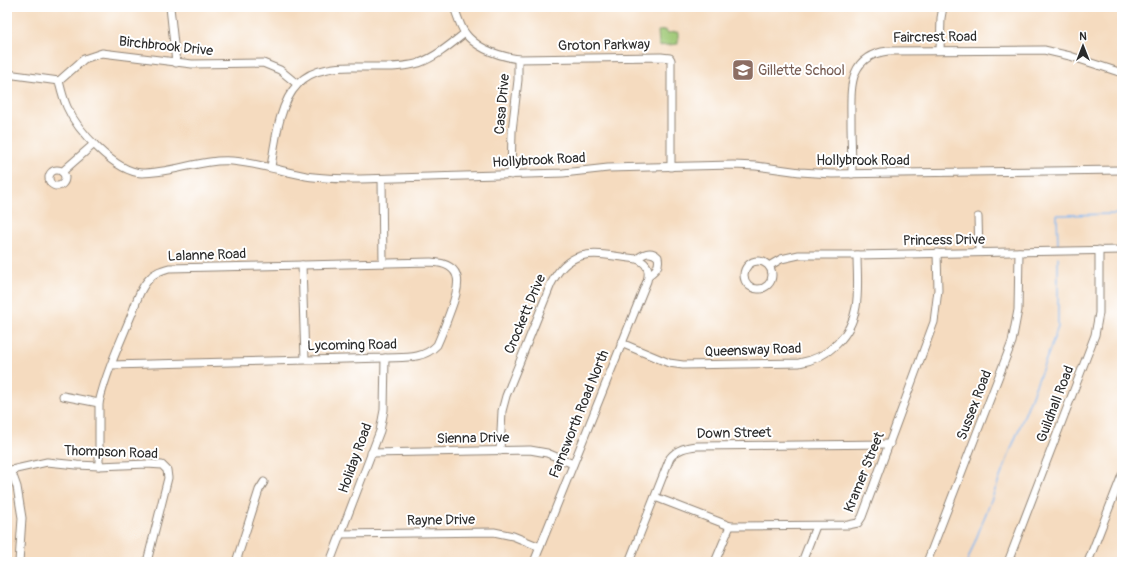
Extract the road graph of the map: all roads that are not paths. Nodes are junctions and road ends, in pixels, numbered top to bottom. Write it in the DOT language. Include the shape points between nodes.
graph roads {
  1 [pos="170,7"];
  2 [pos="454,7"];
  3 [pos="943,7"];
  4 [pos="466,33"];
  5 [pos="940,50"];
  6 [pos="518,59"];
  7 [pos="176,63"];
  8 [pos="1122,73"];
  9 [pos="7,74"];
  10 [pos="59,81"];
  11 [pos="297,84"];
  12 [pos="94,144"];
  13 [pos="671,166"];
  14 [pos="271,168"];
  15 [pos="1122,170"];
  16 [pos="62,172"];
  17 [pos="852,174"];
  18 [pos="511,175"];
  19 [pos="382,179"];
  20 [pos="978,217"];
  21 [pos="1098,250"];
  22 [pos="1122,250"];
  23 [pos="978,252"];
  24 [pos="1019,252"];
  25 [pos="937,253"];
  26 [pos="857,255"];
  27 [pos="637,259"];
  28 [pos="383,263"];
  29 [pos="302,265"];
  30 [pos="769,266"];
  31 [pos="649,275"];
  32 [pos="621,343"];
  33 [pos="385,358"];
  34 [pos="305,359"];
  35 [pos="111,365"];
  36 [pos="63,396"];
  37 [pos="99,403"];
  38 [pos="890,444"];
  39 [pos="500,451"];
  40 [pos="372,453"];
  41 [pos="573,464"];
  42 [pos="99,466"];
  43 [pos="9,471"];
  44 [pos="1122,475"];
  45 [pos="264,482"];
  46 [pos="655,497"];
  47 [pos="730,526"];
  48 [pos="816,526"];
  49 [pos="340,534"];
  50 [pos="540,547"];
  51 [pos="19,562"];
  52 [pos="147,562"];
  53 [pos="236,562"];
  54 [pos="330,562"];
  55 [pos="534,562"];
  56 [pos="629,562"];
  57 [pos="715,562"];
  58 [pos="802,562"];
  59 [pos="927,562"];
  60 [pos="1008,562"];
  61 [pos="1088,562"];
  1 -- 7 [label="street"];
  2 -- 4 [label="street, Groton Parkway"];
  3 -- 5 [label="street"];
  4 -- 6 [label="street, Groton Parkway" via="488,50"];
  4 -- 11 [label="street" via="444,50 419,63 394,67 328,69 306,77"];
  5 -- 8 [label="street, Faircrest Road" via="1044,50"];
  5 -- 17 [label="street, Faircrest Road" via="881,52 858,66 851,87"];
  6 -- 13 [label="street, Groton Parkway" via="670,58"];
  6 -- 18 [label="street, Casa Drive"];
  7 -- 10 [label="street, Birchbrook Drive" via="102,53 84,59"];
  7 -- 11 [label="street, Birchbrook Drive" via="263,63 280,70"];
  9 -- 10 [label="street"];
  10 -- 12 [label="street, Hollybrook Road" via="71,114"];
  11 -- 14 [label="street" via="283,113"];
  12 -- 14 [label="street, Hollybrook Road" via="121,166 136,172 221,161"];
  12 -- 16 [label="street"];
  13 -- 17 [label="street, Hollybrook Road" via="747,165 815,174"];
  13 -- 18 [label="street, Hollybrook Road"];
  14 -- 19 [label="street, Hollybrook Road" via="322,178"];
  15 -- 17 [label="street, Hollybrook Road"];
  18 -- 19 [label="street, Hollybrook Road"];
  19 -- 28 [label="street"];
  20 -- 23 [label="street"];
  21 -- 22 [label="street, Princess Drive"];
  21 -- 24 [label="street, Princess Drive"];
  21 -- 60 [label="street, Guildhall Road" via="1099,313 1095,334"];
  23 -- 24 [label="street, Princess Drive"];
  23 -- 25 [label="street, Princess Drive"];
  24 -- 59 [label="street, Sussex Road" via="1018,310 1012,342"];
  25 -- 26 [label="street, Princess Drive"];
  25 -- 38 [label="street, Kramer Street" via="938,290 934,322"];
  26 -- 30 [label="street, Princess Drive" via="790,256 781,258"];
  26 -- 32 [label="street, Queensway Road" via="855,315 844,336 835,346 814,359 798,363 682,365 669,363"];
  27 -- 31 [label="street" via="646,265"];
  27 -- 31 [label="street, Crockett Drive" via="647,253 653,253 658,257 657,268"];
  27 -- 39 [label="street, Crockett Drive" via="585,254 566,263 555,276 504,403"];
  28 -- 29 [label="street, Lalanne Road"];
  28 -- 33 [label="street, Lycoming Road" via="440,263 452,268 458,281 457,294 440,338 432,350 417,356"];
  29 -- 34 [label="street"];
  29 -- 35 [label="street, Lalanne Road" via="169,268 156,273 142,289"];
  31 -- 32 [label="street, Farnsworth Road North"];
  32 -- 41 [label="street, Farnsworth Road North"];
  33 -- 34 [label="street, Lycoming Road"];
  33 -- 40 [label="street, Holiday Road" via="382,420"];
  34 -- 35 [label="street, Lycoming Road"];
  35 -- 37 [label="street, Lalanne Road"];
  36 -- 37 [label="street"];
  37 -- 42 [label="street, Lalanne Road"];
  38 -- 46 [label="street, Down Street" via="686,447 672,455"];
  38 -- 48 [label="street, Kramer Street" via="861,520 848,525"];
  39 -- 40 [label="street, Sienna Drive"];
  39 -- 41 [label="street, Sienna Drive" via="542,452"];
  40 -- 49 [label="street, Holiday Road"];
  41 -- 50 [label="street, Farnsworth Road North"];
  42 -- 43 [label="street, Thompson Road" via="46,462"];
  42 -- 52 [label="street, Thompson Road" via="154,464 162,465 167,470 168,478"];
  43 -- 51 [label="street" via="17,487 22,518"];
  44 -- 61 [label="street"];
  45 -- 53 [label="street" via="259,490"];
  46 -- 47 [label="street, Kramer Street"];
  46 -- 56 [label="street, Down Street"];
  47 -- 48 [label="street, Kramer Street"];
  47 -- 57 [label="street"];
  48 -- 58 [label="street"];
  49 -- 50 [label="street, Rayne Drive" via="494,532 513,536"];
  49 -- 54 [label="street, Holiday Road"];
  50 -- 55 [label="street, Farnsworth Road North"];
}
